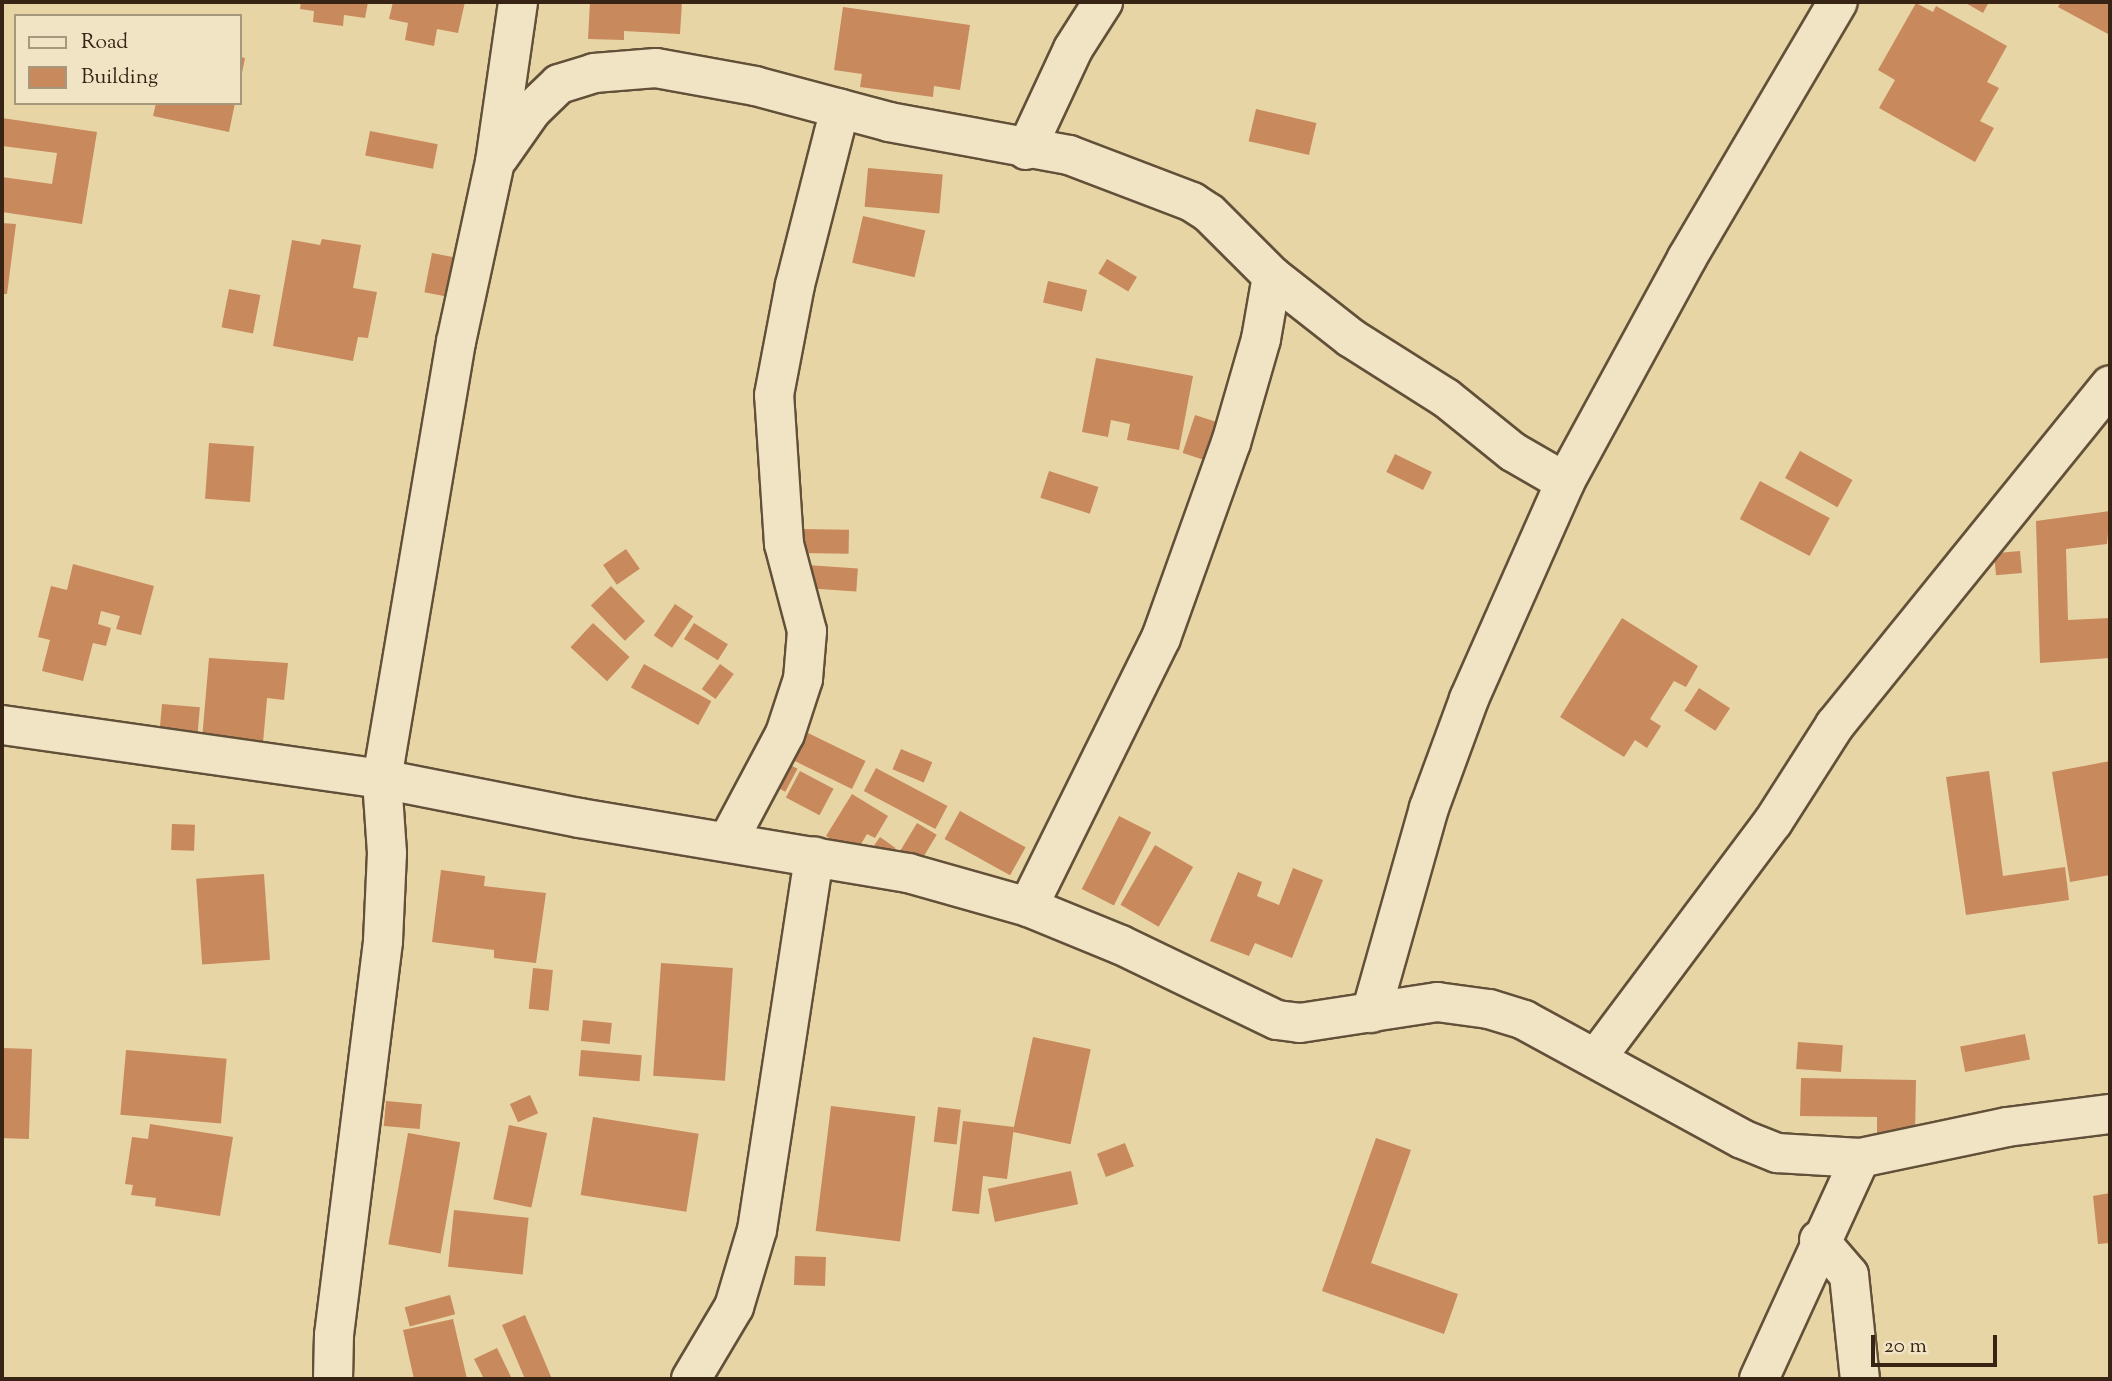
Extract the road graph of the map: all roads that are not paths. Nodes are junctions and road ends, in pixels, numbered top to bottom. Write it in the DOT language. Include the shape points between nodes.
graph roads {
  1 [pos="518,2"];
  2 [pos="1103,2"];
  3 [pos="1838,2"];
  4 [pos="840,109"];
  5 [pos="1026,150"];
  6 [pos="495,162"];
  7 [pos="1272,276"];
  8 [pos="2110,386"];
  9 [pos="1565,482"];
  10 [pos="2,724"];
  11 [pos="382,779"];
  12 [pos="728,841"];
  13 [pos="814,856"];
  14 [pos="1028,907"];
  15 [pos="1371,1013"];
  16 [pos="1597,1057"];
  17 [pos="2110,1114"];
  18 [pos="1860,1158"];
  19 [pos="1819,1240"];
  20 [pos="333,1379"];
  21 [pos="691,1379"];
  22 [pos="1759,1379"];
  23 [pos="1860,1379"];
  1 -- 6 [label="street"];
  2 -- 5 [label="street" via="1073,49"];
  3 -- 9 [label="street" via="1686,258"];
  4 -- 5 [label="street"];
  4 -- 6 [label="street" via="755,86 656,68 594,73 559,84 532,110"];
  4 -- 12 [label="street" via="795,285 774,395 784,544 807,631 803,679 785,734"];
  5 -- 7 [label="street" via="1069,155 1192,202"];
  6 -- 11 [label="street" via="456,342"];
  7 -- 9 [label="street" via="1351,338 1447,398 1513,452"];
  7 -- 14 [label="street" via="1261,339 1231,443 1161,638"];
  8 -- 16 [label="street" via="1835,725 1773,822"];
  9 -- 15 [label="street" via="1469,699 1429,808"];
  10 -- 11 [label="street"];
  11 -- 12 [label="street" via="579,818"];
  11 -- 20 [label="street" via="387,853 383,942 334,1335"];
  12 -- 13 [label="street"];
  13 -- 14 [label="street" via="908,873"];
  13 -- 21 [label="street" via="757,1230 734,1307"];
  14 -- 15 [label="street" via="1121,944 1277,1020 1300,1023"];
  15 -- 16 [label="street" via="1414,1004 1461,1003 1524,1020"];
  16 -- 18 [label="street" via="1742,1139 1777,1153"];
  17 -- 18 [label="street" via="2007,1127"];
  18 -- 19 [label="street"];
  19 -- 22 [label="street"];
  19 -- 23 [label="street" via="1849,1275"];
}
